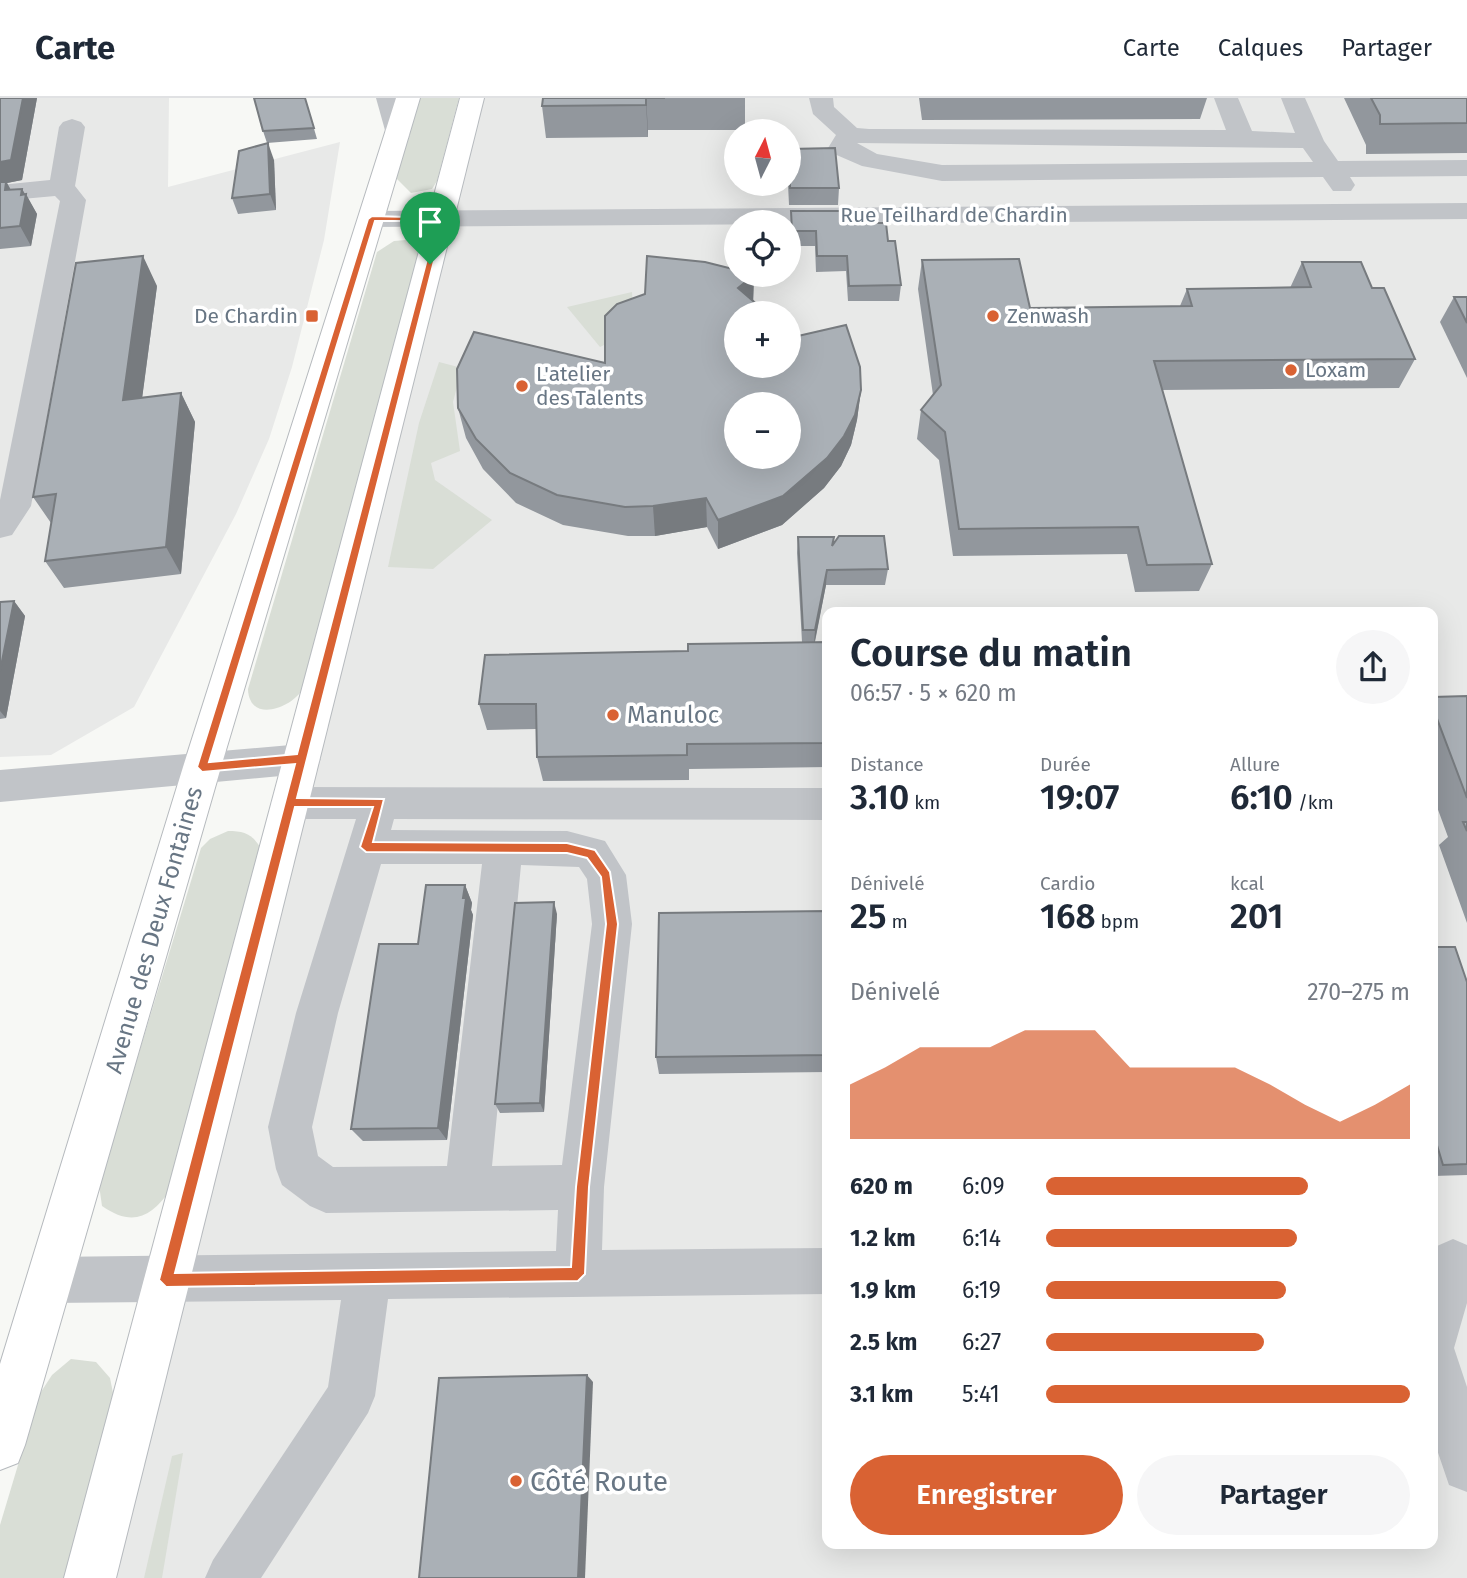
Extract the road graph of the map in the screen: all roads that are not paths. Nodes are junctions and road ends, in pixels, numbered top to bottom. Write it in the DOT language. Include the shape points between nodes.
graph roads {
  1 [pos="388,98"];
  2 [pos="408,98"];
  3 [pos="472,98"];
  4 [pos="821,98"];
  5 [pos="1226,98"];
  6 [pos="1293,98"];
  7 [pos="72,127"];
  8 [pos="849,134"];
  9 [pos="397,136"];
  10 [pos="1242,138"];
  11 [pos="1311,141"];
  12 [pos="1467,169"];
  13 [pos="1331,170"];
  14 [pos="62,187"];
  15 [pos="0,193"];
  16 [pos="1467,211"];
  17 [pos="1356,212"];
  18 [pos="441,218"];
  19 [pos="372,219"];
  20 [pos="0,526"];
  21 [pos="302,759"];
  22 [pos="202,767"];
  23 [pos="0,786"];
  24 [pos="290,803"];
  25 [pos="380,803"];
  26 [pos="822,804"];
  27 [pos="366,847"];
  28 [pos="503,848"];
  29 [pos="582,1187"];
  30 [pos="467,1188"];
  31 [pos="1455,1267"];
  32 [pos="822,1271"];
  33 [pos="578,1274"];
  34 [pos="368,1278"];
  35 [pos="50,1280"];
  36 [pos="166,1280"];
  37 [pos="1438,1325"];
  38 [pos="1438,1372"];
  39 [pos="0,1445"];
  40 [pos="1467,1466"];
  41 [pos="90,1578"];
  42 [pos="231,1578"];
  1 -- 9 [label="street"];
  2 -- 9 [label="main road, Avenue des Deux Fontaines"];
  3 -- 18 [label="main road"];
  4 -- 8 [label="street" via="822,109"];
  5 -- 10 [label="street"];
  6 -- 11 [label="street"];
  7 -- 14 [label="street"];
  8 -- 10 [label="street" via="883,138"];
  8 -- 13 [label="street" via="841,148 871,161 942,173"];
  9 -- 19 [label="main road, Avenue des Deux Fontaines"];
  10 -- 11 [label="street"];
  11 -- 13 [label="street"];
  12 -- 13 [label="street"];
  13 -- 17 [label="street"];
  14 -- 15 [label="street"];
  14 -- 20 [label="street" via="73,200 15,506"];
  16 -- 17 [label="street, Rue Teilhard de Chardin"];
  17 -- 18 [label="street, Rue Teilhard de Chardin"];
  18 -- 19 [label="street"];
  18 -- 21 [label="main road"];
  19 -- 22 [label="main road, Avenue des Deux Fontaines"];
  21 -- 22 [label="street"];
  21 -- 24 [label="main road"];
  22 -- 23 [label="street"];
  22 -- 35 [label="main road, Avenue des Deux Fontaines"];
  24 -- 25 [label="street"];
  24 -- 36 [label="main road"];
  25 -- 26 [label="street"];
  25 -- 27 [label="street"];
  27 -- 28 [label="street"];
  27 -- 30 [label="street" via="317,1013 290,1126 298,1169 326,1190"];
  28 -- 29 [label="street" via="567,848 591,853 606,875 612,924"];
  28 -- 30 [label="street"];
  29 -- 30 [label="street"];
  29 -- 33 [label="street"];
  31 -- 37 [label="street"];
  32 -- 33 [label="street"];
  33 -- 34 [label="street"];
  34 -- 36 [label="street"];
  34 -- 42 [label="street" via="351,1396"];
  35 -- 36 [label="street"];
  35 -- 39 [label="main road, Avenue des Deux Fontaines"];
  36 -- 41 [label="main road"];
  38 -- 40 [label="street"];
}
